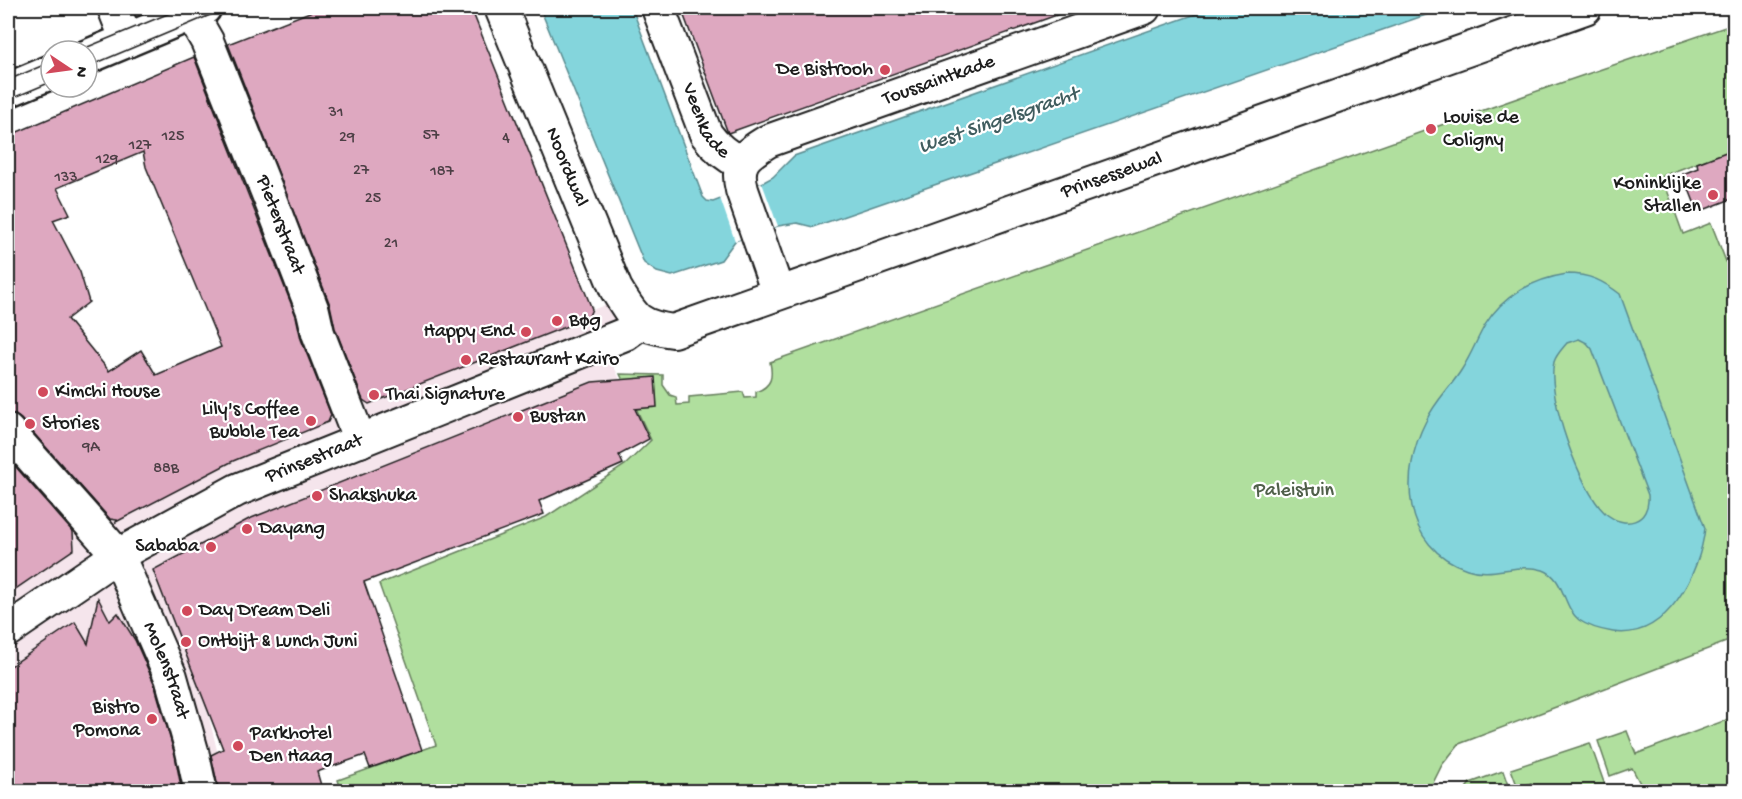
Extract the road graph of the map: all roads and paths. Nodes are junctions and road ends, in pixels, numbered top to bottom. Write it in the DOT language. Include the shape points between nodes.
graph roads {
  1 [pos="114,8"];
  2 [pos="501,8"];
  3 [pos="658,8"];
  4 [pos="1144,8"];
  5 [pos="1585,8"];
  6 [pos="198,10"];
  7 [pos="127,41"];
  8 [pos="99,52"];
  9 [pos="39,77"];
  10 [pos="8,90"];
  11 [pos="741,177"];
  12 [pos="778,293"];
  13 [pos="640,323"];
  14 [pos="8,431"];
  15 [pos="360,441"];
  16 [pos="118,555"];
  17 [pos="8,630"];
  18 [pos="201,792"];
  1 -- 7 [label="street"];
  2 -- 13 [label="street, Noordwal" via="616,289"];
  3 -- 11 [label="street, Veenkade" via="706,134"];
  4 -- 11 [label="street, Toussaintkade" via="768,141 751,151"];
  5 -- 12 [label="street, Prinsessewal"];
  6 -- 7 [label="street"];
  6 -- 15 [label="street, Pieterstraat"];
  7 -- 8 [label="street"];
  9 -- 10 [label="street"];
  11 -- 12 [label="street"];
  12 -- 13 [label="street, Prinsessewal" via="673,331"];
  13 -- 15 [label="street, Prinsestraat" via="626,334"];
  14 -- 16 [label="street, Molenstraat"];
  15 -- 16 [label="street, Prinsestraat" via="237,490"];
  16 -- 17 [label="street, Prinsestraat"];
  16 -- 18 [label="street, Molenstraat" via="171,677"];
}
